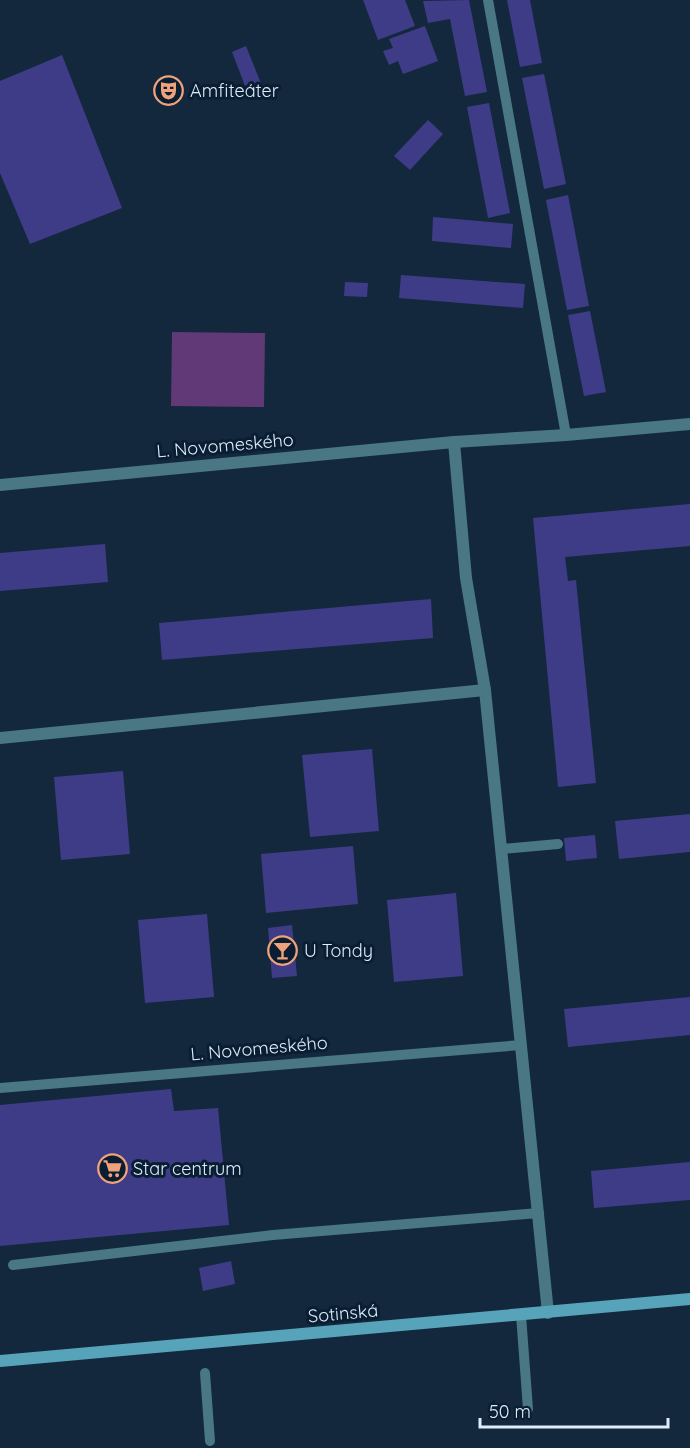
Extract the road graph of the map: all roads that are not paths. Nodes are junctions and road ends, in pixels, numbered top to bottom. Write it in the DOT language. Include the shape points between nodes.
graph roads {
  1 [pos="488,0"];
  2 [pos="690,424"];
  3 [pos="566,435"];
  4 [pos="454,442"];
  5 [pos="0,484"];
  6 [pos="485,690"];
  7 [pos="0,738"];
  8 [pos="558,844"];
  9 [pos="502,849"];
  10 [pos="521,1045"];
  11 [pos="0,1088"];
  12 [pos="539,1213"];
  13 [pos="13,1265"];
  14 [pos="690,1299"];
  15 [pos="548,1313"];
  16 [pos="521,1315"];
  17 [pos="0,1361"];
  18 [pos="205,1373"];
  19 [pos="528,1409"];
  20 [pos="210,1441"];
  1 -- 3 [label="lane"];
  2 -- 3 [label="street, L. Novomeského"];
  3 -- 4 [label="street, L. Novomeského"];
  4 -- 5 [label="street, L. Novomeského"];
  4 -- 6 [label="street" via="465,578"];
  6 -- 7 [label="street"];
  6 -- 9 [label="street"];
  8 -- 9 [label="lane"];
  9 -- 10 [label="street"];
  10 -- 11 [label="lane, L. Novomeského"];
  10 -- 12 [label="street"];
  12 -- 13 [label="lane" via="273,1235"];
  12 -- 15 [label="street"];
  14 -- 15 [label="main road, Sotinská"];
  15 -- 16 [label="main road, Sotinská"];
  16 -- 17 [label="main road, Sotinská"];
  16 -- 19 [label="lane"];
  18 -- 20 [label="lane"];
}
